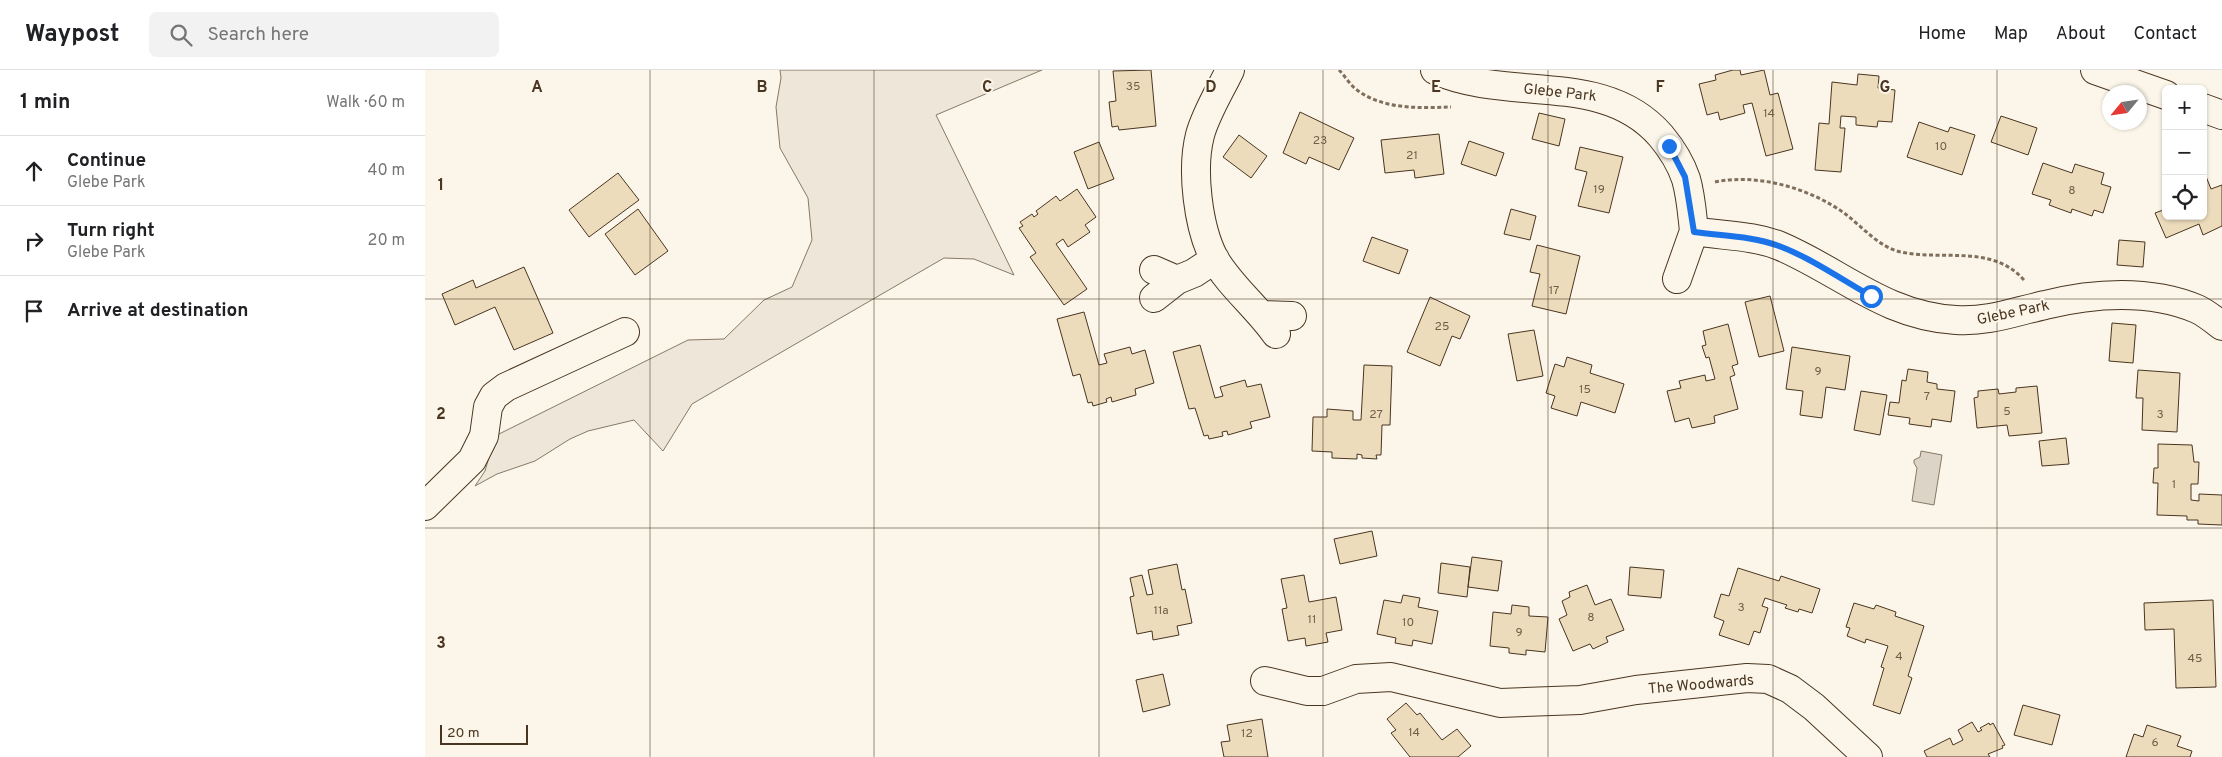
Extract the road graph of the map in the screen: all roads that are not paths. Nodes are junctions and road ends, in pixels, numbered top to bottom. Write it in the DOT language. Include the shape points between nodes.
graph roads {
  1 [pos="1230,70"];
  2 [pos="1435,70"];
  3 [pos="2095,70"];
  4 [pos="2162,94"];
  5 [pos="2207,109"];
  6 [pos="2222,115"];
  7 [pos="1694,232"];
  8 [pos="1215,259"];
  9 [pos="1677,279"];
  10 [pos="1154,298"];
  11 [pos="1271,324"];
  12 [pos="2222,326"];
  13 [pos="625,332"];
  14 [pos="425,506"];
  15 [pos="1265,681"];
  16 [pos="1868,757"];
  1 -- 8 [label="street" via="1200,135 1197,151 1201,225"];
  2 -- 7 [label="street, Glebe Park" via="1471,82 1602,96 1632,109 1652,125 1669,146 1685,177"];
  3 -- 4 [label="street"];
  5 -- 6 [label="street"];
  7 -- 9 [label="street, Glebe Park"];
  7 -- 12 [label="street, Glebe Park" via="1778,245 1871,296 1923,315 1953,320 1994,319 2047,304 2105,296 2145,296 2179,302 2199,310"];
  8 -- 10 [label="street" via="1194,273 1165,275"];
  8 -- 11 [label="street"];
  13 -- 14 [label="street" via="506,387 494,396 488,407 484,436 472,460"];
  15 -- 16 [label="street, The Woodwards" via="1307,691 1323,691 1356,678 1391,677 1500,703 1596,698 1654,688 1747,678 1768,679 1790,689 1814,707"];
}
